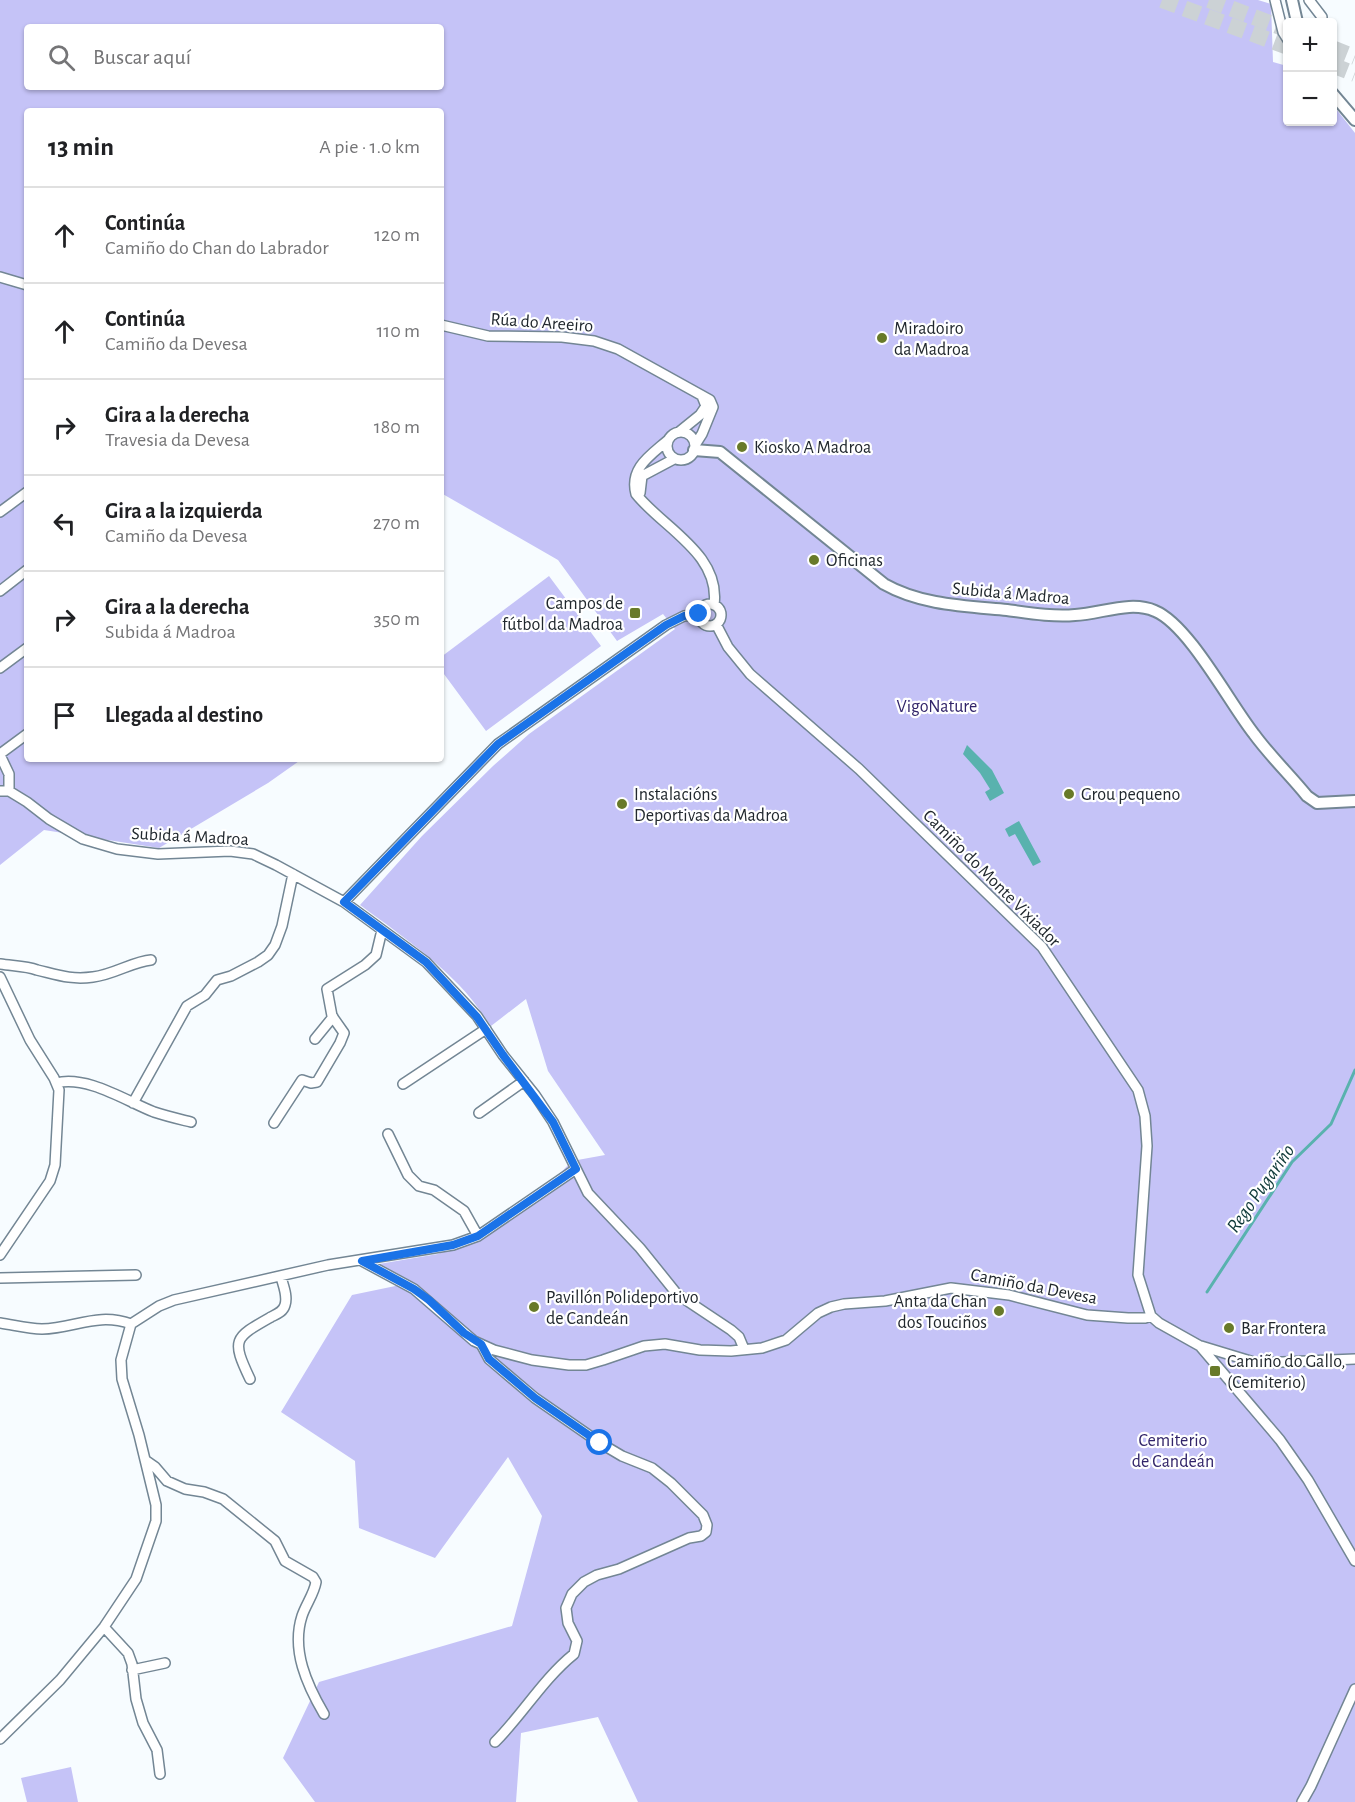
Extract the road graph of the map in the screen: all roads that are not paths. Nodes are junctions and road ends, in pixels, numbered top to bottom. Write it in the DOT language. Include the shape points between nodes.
graph roads {
  1 [pos="1275,0"];
  2 [pos="1292,0"];
  3 [pos="1309,0"];
  4 [pos="1322,17"];
  5 [pos="1296,18"];
  6 [pos="1283,32"];
  7 [pos="1337,99"];
  8 [pos="1355,120"];
  9 [pos="0,277"];
  10 [pos="24,284"];
  11 [pos="444,326"];
  12 [pos="700,394"];
  13 [pos="679,432"];
  14 [pos="668,440"];
  15 [pos="694,448"];
  16 [pos="674,459"];
  17 [pos="24,494"];
  18 [pos="642,501"];
  19 [pos="0,512"];
  20 [pos="24,572"];
  21 [pos="0,591"];
  22 [pos="714,605"];
  23 [pos="699,614"];
  24 [pos="716,624"];
  25 [pos="24,650"];
  26 [pos="0,668"];
  27 [pos="24,736"];
  28 [pos="0,754"];
  29 [pos="4,791"];
  30 [pos="1355,801"];
  31 [pos="293,874"];
  32 [pos="344,902"];
  33 [pos="382,930"];
  34 [pos="151,960"];
  35 [pos="0,964"];
  36 [pos="0,977"];
  37 [pos="333,1017"];
  38 [pos="486,1029"];
  39 [pos="315,1039"];
  40 [pos="524,1081"];
  41 [pos="56,1083"];
  42 [pos="403,1084"];
  43 [pos="133,1102"];
  44 [pos="478,1113"];
  45 [pos="191,1122"];
  46 [pos="274,1123"];
  47 [pos="388,1134"];
  48 [pos="576,1169"];
  49 [pos="478,1236"];
  50 [pos="0,1255"];
  51 [pos="362,1261"];
  52 [pos="136,1275"];
  53 [pos="281,1277"];
  54 [pos="0,1278"];
  55 [pos="1151,1316"];
  56 [pos="0,1323"];
  57 [pos="131,1324"];
  58 [pos="481,1344"];
  59 [pos="1200,1346"];
  60 [pos="744,1349"];
  61 [pos="1355,1359"];
  62 [pos="250,1379"];
  63 [pos="146,1460"];
  64 [pos="1355,1561"];
  65 [pos="105,1627"];
  66 [pos="165,1664"];
  67 [pos="132,1670"];
  68 [pos="1355,1689"];
  69 [pos="324,1713"];
  70 [pos="0,1739"];
  71 [pos="495,1742"];
  72 [pos="160,1774"];
  73 [pos="1302,1802"];
  1 -- 6 [label="street"];
  2 -- 5 [label="street"];
  3 -- 4 [label="street"];
  7 -- 8 [label="street"];
  9 -- 10 [label="street"];
  11 -- 12 [label="street, Rúa do Areeiro" via="488,336 594,341 618,349"];
  12 -- 13 [label="street" via="706,406 700,416"];
  12 -- 15 [label="street" via="713,407"];
  13 -- 14 [label="street"];
  13 -- 15 [label="street" via="691,436"];
  14 -- 16 [label="street" via="668,451"];
  14 -- 18 [label="street" via="641,464 636,474 634,487"];
  15 -- 16 [label="street" via="688,458"];
  15 -- 30 [label="street, Subida á Madroa" via="720,452 884,584 903,595 1050,615 1136,606 1157,611 1179,628 1253,734 1307,796 1317,803"];
  16 -- 18 [label="street" via="642,476"];
  17 -- 19 [label="street"];
  18 -- 22 [label="street" via="705,565 715,593"];
  20 -- 21 [label="street"];
  22 -- 23 [label="street" via="706,605"];
  22 -- 24 [label="street" via="721,614"];
  23 -- 24 [label="street" via="704,624"];
  23 -- 32 [label="street" via="666,625 498,744"];
  24 -- 55 [label="street, Camiño do Monte Vixiador" via="728,647 750,674 859,768 1042,947 1126,1070 1138,1090 1145,1116 1147,1146 1138,1275"];
  25 -- 26 [label="street"];
  27 -- 28 [label="street, Subida á Madroa"];
  28 -- 29 [label="street, Subida á Madroa" via="9,774"];
  29 -- 31 [label="street, Subida á Madroa" via="97,844 158,854 253,854"];
  31 -- 32 [label="street, Subida á Madroa"];
  31 -- 43 [label="street" via="275,945 263,958 217,980 205,995 187,1006"];
  32 -- 33 [label="street"];
  33 -- 37 [label="street" via="376,955 327,989"];
  33 -- 38 [label="street" via="426,962"];
  34 -- 35 [label="street" via="114,973 76,979"];
  36 -- 41 [label="street"];
  37 -- 39 [label="street"];
  37 -- 46 [label="street" via="344,1033 340,1043 317,1082 302,1080"];
  38 -- 40 [label="street"];
  38 -- 42 [label="street"];
  40 -- 44 [label="street"];
  40 -- 48 [label="street" via="553,1122"];
  41 -- 43 [label="street" via="87,1083"];
  41 -- 50 [label="street" via="59,1090 55,1165 50,1181"];
  43 -- 45 [label="street"];
  47 -- 49 [label="street" via="408,1175 419,1186 434,1190 464,1211"];
  48 -- 49 [label="street"];
  48 -- 60 [label="street" via="588,1193 677,1294 731,1330"];
  49 -- 51 [label="street" via="453,1245"];
  51 -- 53 [label="street"];
  51 -- 58 [label="street, Camiño da Devesa" via="414,1289"];
  52 -- 54 [label="street"];
  53 -- 57 [label="street" via="174,1300"];
  53 -- 62 [label="street" via="285,1307 246,1332 238,1344"];
  55 -- 59 [label="street"];
  55 -- 60 [label="street, Camiño da Devesa" via="1087,1315 1009,1295 951,1287 831,1307 777,1344"];
  56 -- 57 [label="street" via="44,1329 106,1318"];
  57 -- 63 [label="street" via="121,1372"];
  58 -- 60 [label="street, Camiño da Devesa" via="532,1360 569,1365 586,1365 644,1346 665,1344 700,1350"];
  58 -- 71 [label="street" via="489,1359 535,1398 600,1443 652,1468 671,1482 703,1515 707,1525 701,1536 597,1575 572,1594 566,1608 577,1641 574,1654 556,1668"];
  59 -- 61 [label="street" via="1257,1363"];
  59 -- 64 [label="street" via="1280,1440"];
  63 -- 65 [label="street" via="156,1521 136,1579"];
  63 -- 69 [label="street" via="167,1482 223,1499 275,1541 285,1561 313,1577 316,1582 302,1615 299,1645 305,1677"];
  65 -- 67 [label="street" via="128,1653"];
  65 -- 70 [label="street" via="60,1680"];
  66 -- 67 [label="street"];
  67 -- 72 [label="street" via="136,1699 157,1749"];
  68 -- 73 [label="street"];
}
